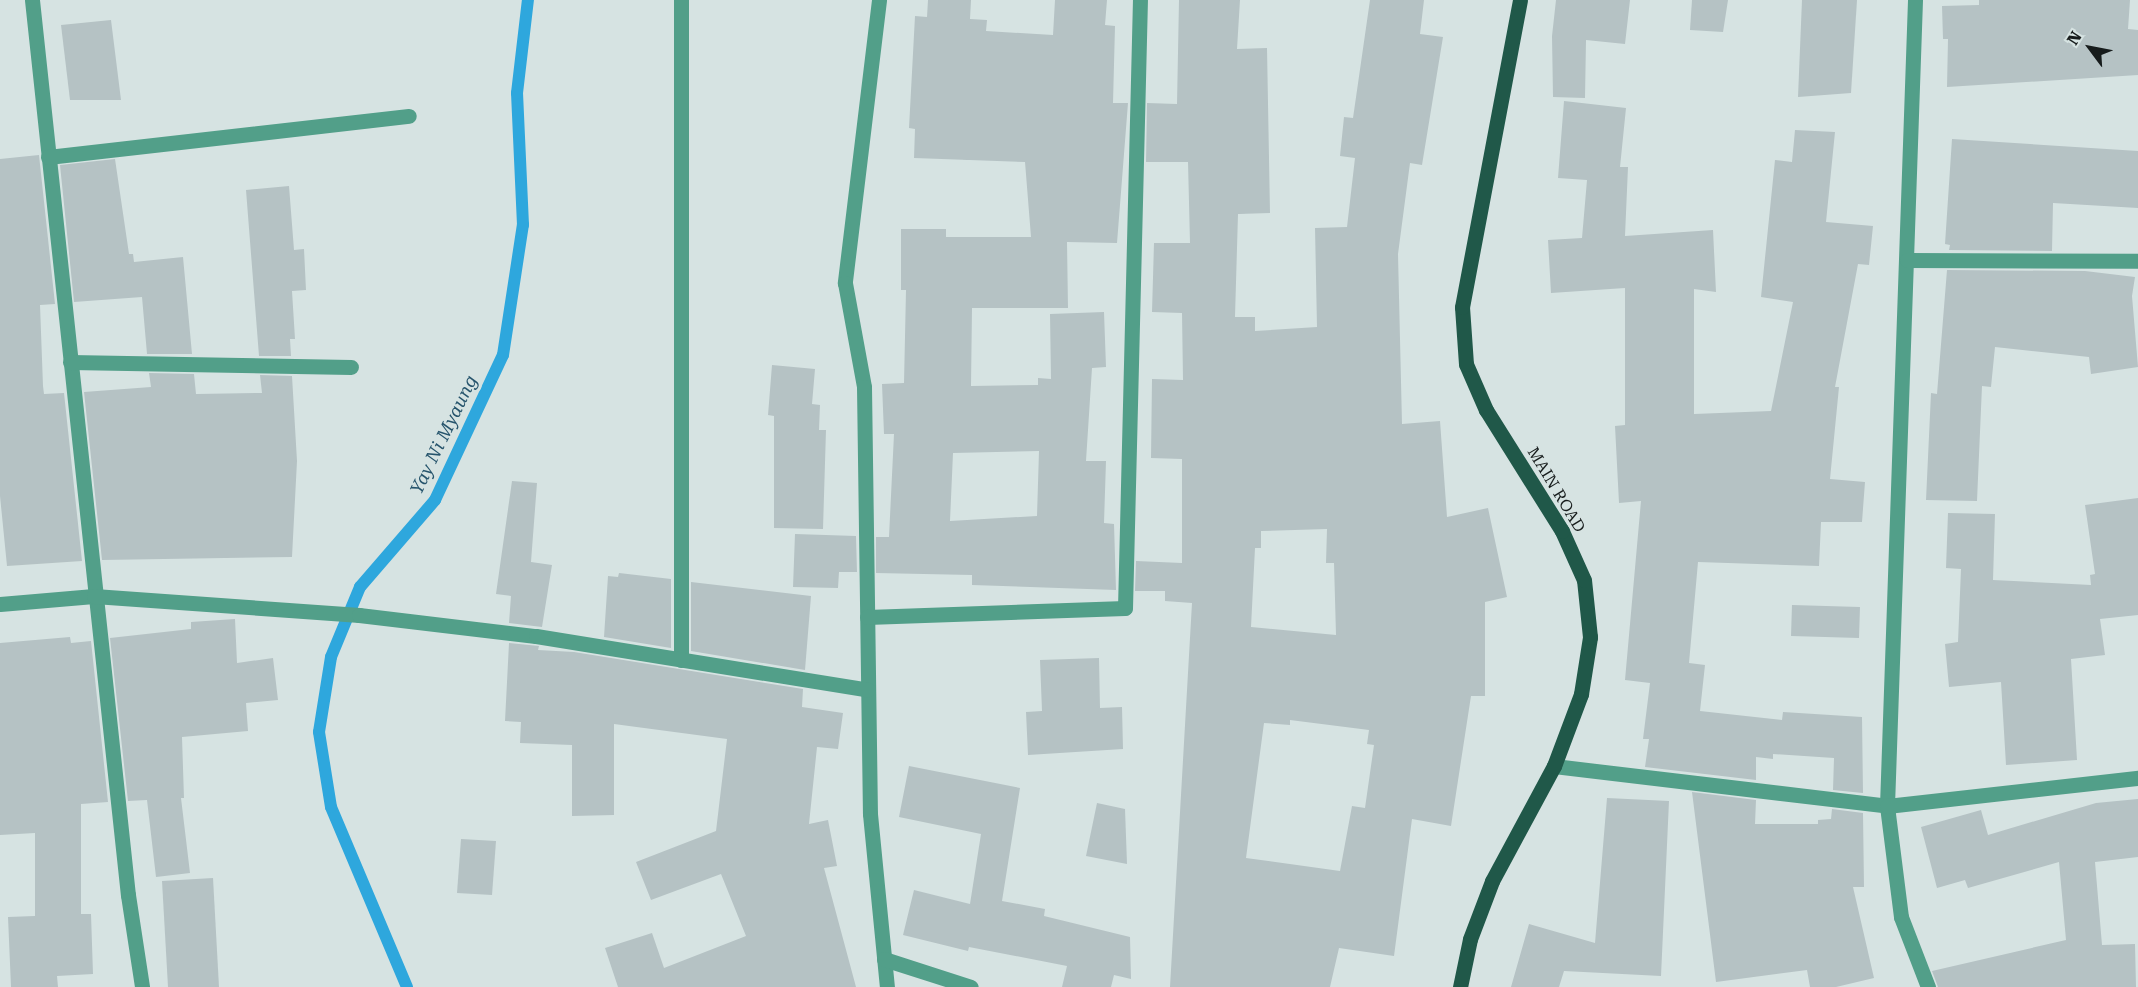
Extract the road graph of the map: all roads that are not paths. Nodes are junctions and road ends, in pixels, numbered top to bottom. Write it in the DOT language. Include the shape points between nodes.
graph roads {
  1 [pos="32,0"];
  2 [pos="681,0"];
  3 [pos="879,0"];
  4 [pos="1140,0"];
  5 [pos="1520,0"];
  6 [pos="1915,0"];
  7 [pos="409,116"];
  8 [pos="48,157"];
  9 [pos="1907,260"];
  10 [pos="2138,261"];
  11 [pos="70,362"];
  12 [pos="351,367"];
  13 [pos="94,596"];
  14 [pos="0,604"];
  15 [pos="867,617"];
  16 [pos="681,660"];
  17 [pos="868,690"];
  18 [pos="1554,766"];
  19 [pos="2138,778"];
  20 [pos="1887,806"];
  21 [pos="884,958"];
  22 [pos="142,987"];
  23 [pos="887,987"];
  24 [pos="971,987"];
  25 [pos="1460,987"];
  26 [pos="1928,987"];
  1 -- 8 [label="street"];
  2 -- 16 [label="street"];
  3 -- 15 [label="street" via="844,283 864,387"];
  4 -- 15 [label="street" via="1125,608"];
  5 -- 18 [label="main road, MAIN ROAD" via="1462,307 1466,364 1486,410 1562,531 1584,580 1590,637 1581,694"];
  6 -- 9 [label="street"];
  7 -- 8 [label="street"];
  8 -- 11 [label="street"];
  9 -- 10 [label="street"];
  9 -- 20 [label="street"];
  11 -- 12 [label="street"];
  11 -- 13 [label="street"];
  13 -- 14 [label="street"];
  13 -- 16 [label="street" via="359,615 536,636"];
  13 -- 22 [label="street"];
  15 -- 17 [label="street"];
  16 -- 17 [label="street"];
  17 -- 21 [label="street" via="870,814"];
  18 -- 20 [label="street"];
  18 -- 25 [label="main road, MAIN ROAD" via="1492,881 1470,939"];
  19 -- 20 [label="street"];
  20 -- 26 [label="street" via="1901,917"];
  21 -- 23 [label="street"];
  21 -- 24 [label="street"];
}
